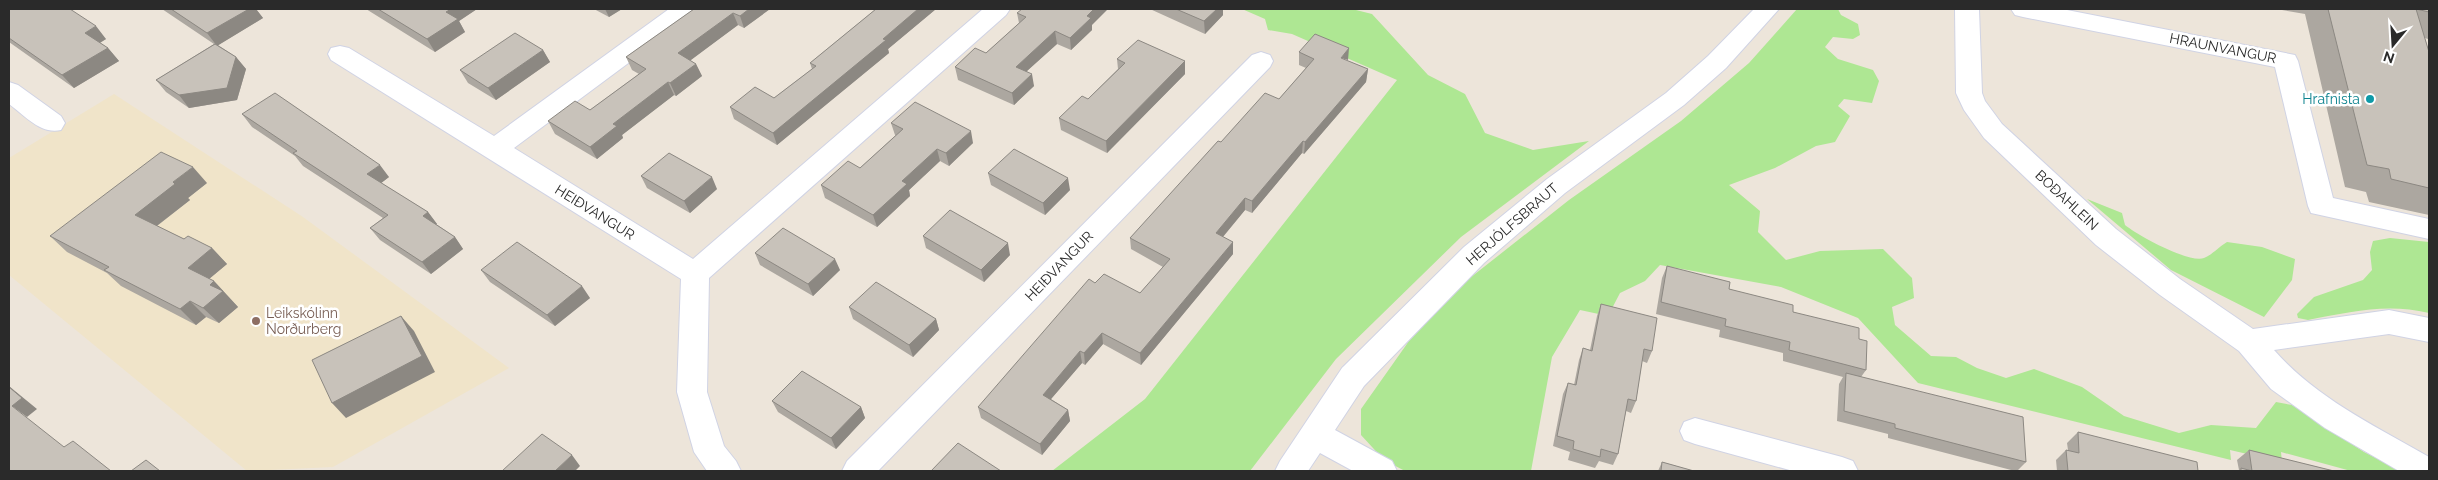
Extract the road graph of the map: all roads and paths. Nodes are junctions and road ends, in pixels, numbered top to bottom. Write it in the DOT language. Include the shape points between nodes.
graph roads {
  1 [pos="685,9"];
  2 [pos="998,9"];
  3 [pos="1767,9"];
  4 [pos="1967,9"];
  5 [pos="2023,9"];
  6 [pos="340,54"];
  7 [pos="1260,61"];
  8 [pos="9,92"];
  9 [pos="52,123"];
  10 [pos="495,149"];
  11 [pos="2429,230"];
  12 [pos="695,274"];
  13 [pos="2429,330"];
  14 [pos="2249,342"];
  15 [pos="1695,431"];
  16 [pos="1315,435"];
  17 [pos="725,471"];
  18 [pos="858,471"];
  19 [pos="1291,471"];
  20 [pos="1381,471"];
  21 [pos="1842,471"];
  22 [pos="2426,471"];
  1 -- 10 [label="street"];
  2 -- 12 [label="street"];
  3 -- 16 [label="street, HERJÓLFSBRAUT" via="1717,62 1675,99 1556,186 1474,256 1353,377"];
  4 -- 14 [label="street, BOÐAHLEIN" via="1969,93 1973,104 1994,131 2106,237"];
  5 -- 11 [label="street, HRAUNVANGUR" via="2286,61 2321,206"];
  6 -- 10 [label="street, HEIÐVANGUR"];
  7 -- 18 [label="street, HEIÐVANGUR"];
  8 -- 9 [label="street"];
  10 -- 12 [label="street, HEIÐVANGUR"];
  12 -- 17 [label="street" via="692,392 710,452"];
  13 -- 14 [label="street" via="2389,322"];
  14 -- 22 [label="street, BOÐAHLEIN" via="2282,380 2336,419"];
  15 -- 21 [label="street"];
  16 -- 19 [label="street, HERJÓLFSBRAUT"];
  16 -- 20 [label="street"];
}
